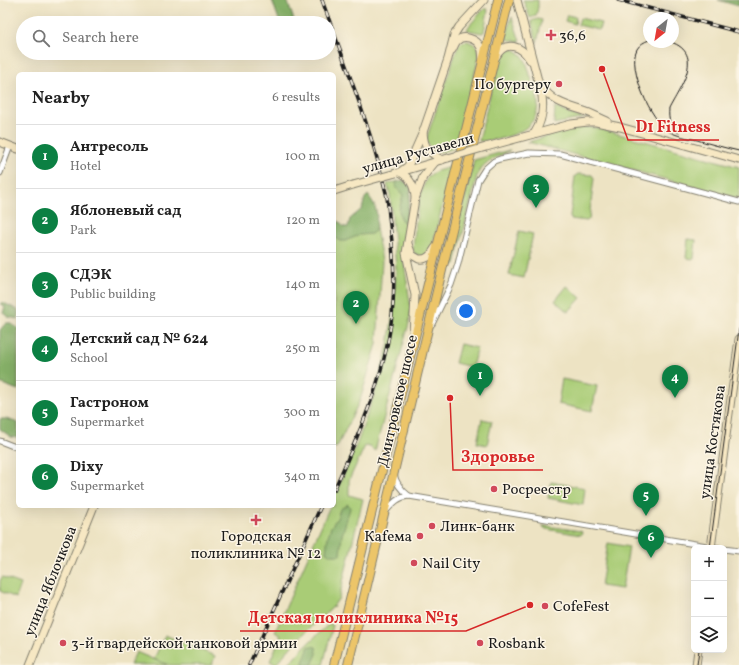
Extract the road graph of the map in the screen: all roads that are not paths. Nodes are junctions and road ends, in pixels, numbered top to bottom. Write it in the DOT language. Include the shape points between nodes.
graph roads {
  1 [pos="484,0"];
  2 [pos="498,0"];
  3 [pos="509,0"];
  4 [pos="517,0"];
  5 [pos="448,59"];
  6 [pos="483,60"];
  7 [pos="494,60"];
  8 [pos="535,68"];
  9 [pos="540,85"];
  10 [pos="620,127"];
  11 [pos="423,132"];
  12 [pos="534,134"];
  13 [pos="0,142"];
  14 [pos="10,146"];
  15 [pos="16,148"];
  16 [pos="442,160"];
  17 [pos="739,160"];
  18 [pos="398,172"];
  19 [pos="0,173"];
  20 [pos="336,189"];
  21 [pos="415,198"];
  22 [pos="739,202"];
  23 [pos="440,236"];
  24 [pos="408,243"];
  25 [pos="428,331"];
  26 [pos="739,339"];
  27 [pos="413,343"];
  28 [pos="0,441"];
  29 [pos="16,447"];
  30 [pos="394,474"];
  31 [pos="409,496"];
  32 [pos="374,501"];
  33 [pos="93,508"];
  34 [pos="386,508"];
  35 [pos="696,545"];
  36 [pos="714,545"];
  37 [pos="727,549"];
  38 [pos="739,551"];
  39 [pos="698,653"];
  40 [pos="30,665"];
  41 [pos="334,665"];
  42 [pos="348,665"];
  43 [pos="696,665"];
  1 -- 5 [label="main road" via="454,35"];
  2 -- 6 [label="main road, Дмитровское шоссе"];
  3 -- 7 [label="main road, Дмитровское шоссе"];
  4 -- 8 [label="main road"];
  5 -- 6 [label="main road" via="457,41 465,38 479,44"];
  5 -- 11 [label="main road"];
  6 -- 23 [label="main road, Дмитровское шоссе"];
  7 -- 8 [label="main road" via="500,50 514,46 526,53"];
  7 -- 25 [label="main road, Дмитровское шоссе"];
  8 -- 9 [label="main road"];
  9 -- 10 [label="main road" via="555,100"];
  9 -- 12 [label="main road" via="543,111"];
  10 -- 12 [label="main road, улица Руставели" via="588,122"];
  10 -- 17 [label="main road"];
  11 -- 16 [label="main road" via="427,150"];
  11 -- 18 [label="main road" via="408,166"];
  12 -- 16 [label="main road, улица Руставели, bridge"];
  13 -- 14 [label="main road"];
  14 -- 15 [label="main road"];
  14 -- 19 [label="street"];
  16 -- 18 [label="main road, улица Руставели"];
  16 -- 21 [label="main road" via="424,177"];
  18 -- 20 [label="main road, улица Руставели, bridge"];
  18 -- 21 [label="main road" via="412,182"];
  21 -- 24 [label="main road"];
  22 -- 25 [label="street" via="560,154 521,154 494,161 484,169 478,180 458,264"];
  23 -- 24 [label="main road" via="430,256 422,259 412,255"];
  23 -- 27 [label="main road, Дмитровское шоссе"];
  24 -- 27 [label="main road" via="406,260 415,296"];
  25 -- 30 [label="main road, Дмитровское шоссе"];
  26 -- 36 [label="main road, улица Костякова"];
  27 -- 32 [label="main road, Дмитровское шоссе"];
  28 -- 29 [label="street"];
  30 -- 31 [label="street" via="400,488"];
  30 -- 34 [label="main road, Дмитровское шоссе"];
  31 -- 34 [label="street" via="404,496"];
  31 -- 35 [label="street"];
  32 -- 34 [label="street" via="376,497 382,496 386,499"];
  32 -- 41 [label="main road, Дмитровское шоссе"];
  33 -- 40 [label="main road, улица Яблочкова"];
  34 -- 42 [label="main road, Дмитровское шоссе"];
  37 -- 38 [label="street"];
  39 -- 43 [label="main road"];
}
